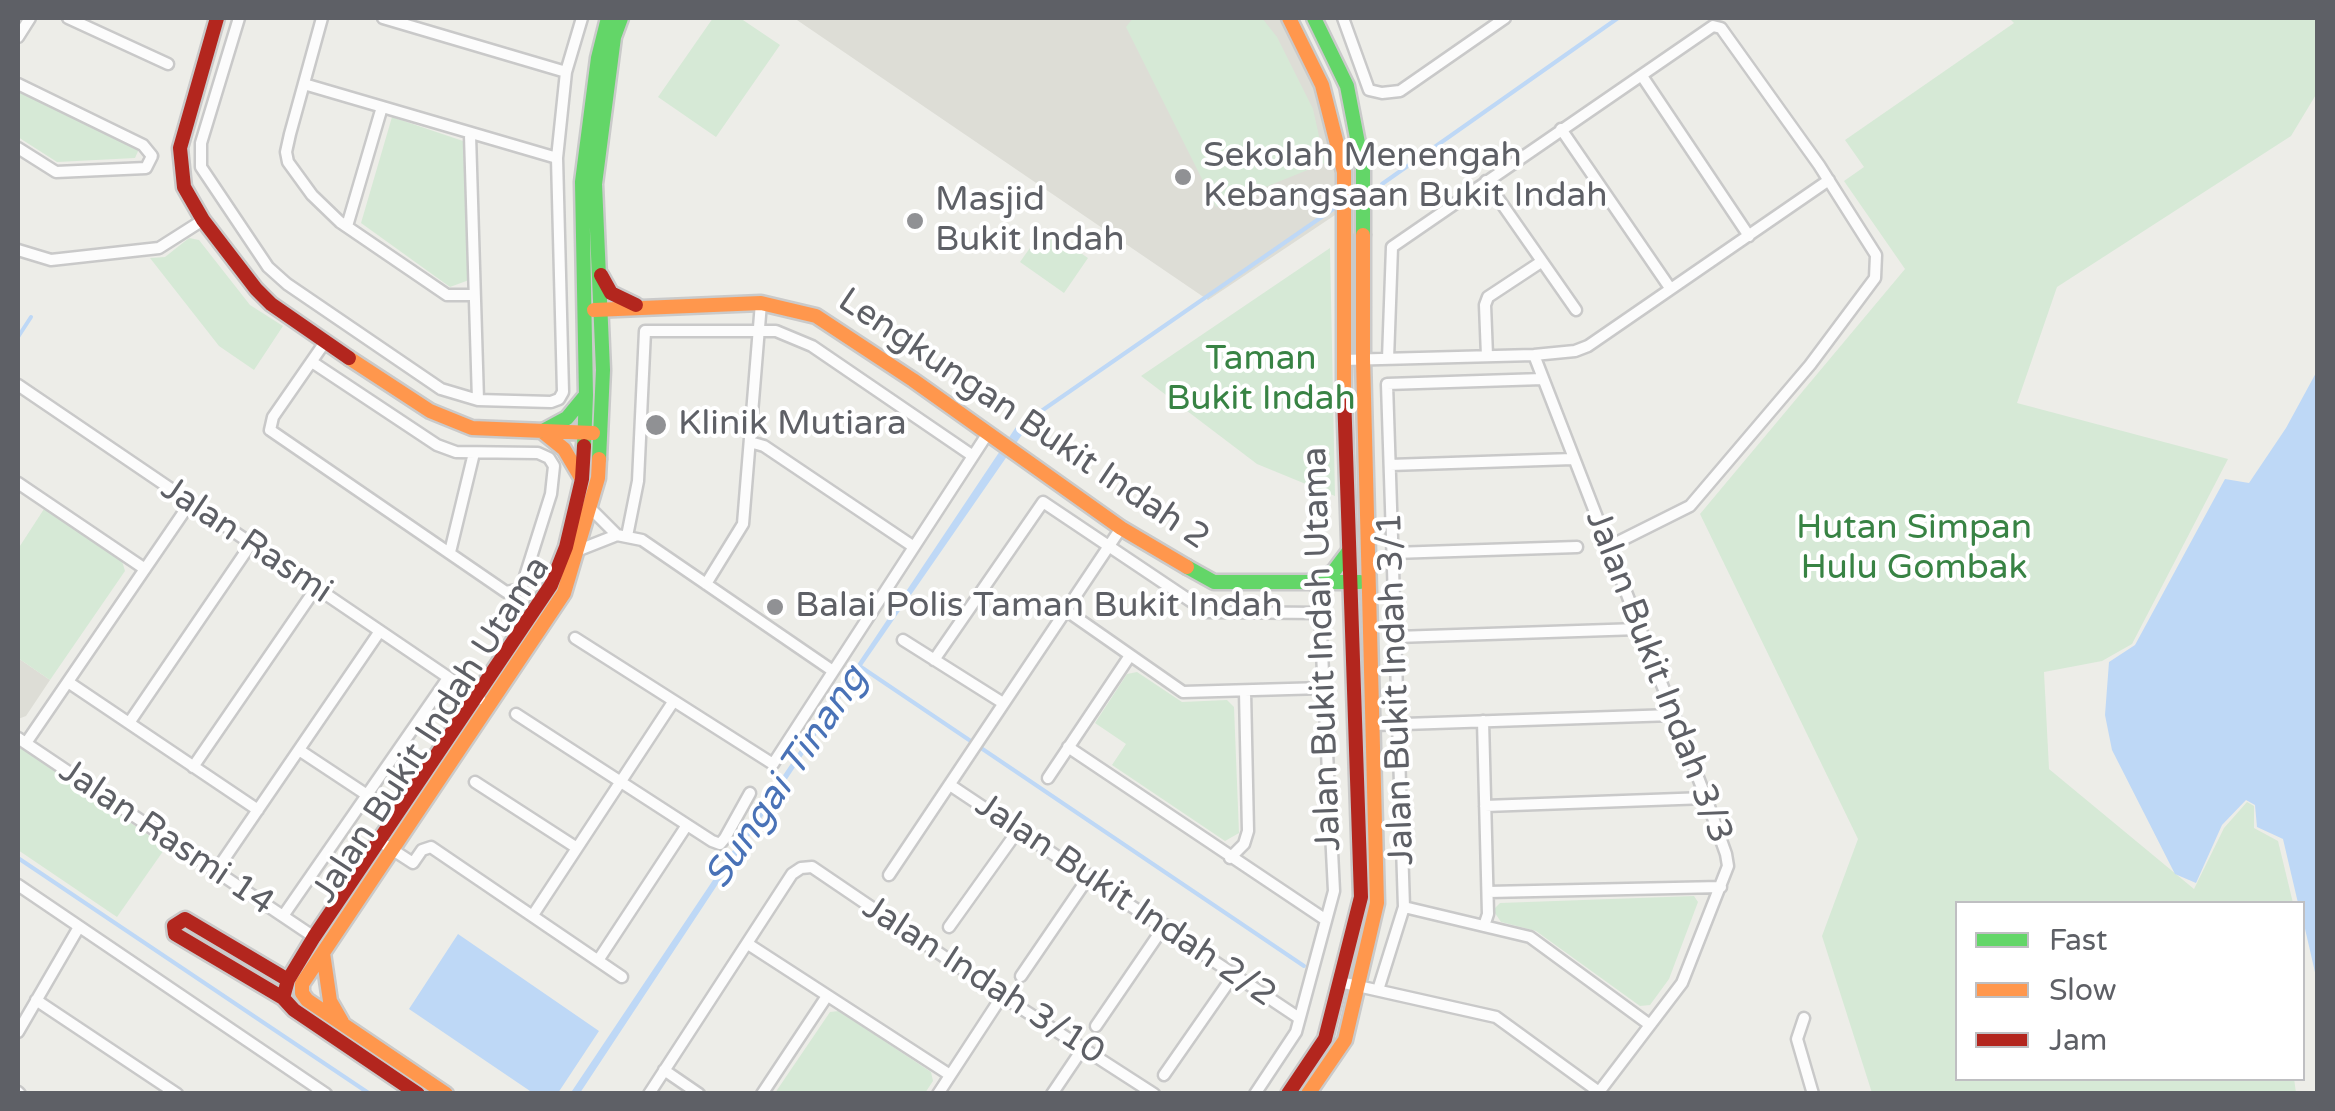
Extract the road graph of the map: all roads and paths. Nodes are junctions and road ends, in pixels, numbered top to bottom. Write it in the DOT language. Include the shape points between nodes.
graph roads {
  1 [pos="30,18"];
  2 [pos="68,18"];
  3 [pos="216,18"];
  4 [pos="240,18"];
  5 [pos="322,18"];
  6 [pos="382,18"];
  7 [pos="582,18"];
  8 [pos="608,18"];
  9 [pos="621,18"];
  10 [pos="1289,18"];
  11 [pos="1314,18"];
  12 [pos="1343,18"];
  13 [pos="1505,18"];
  14 [pos="18,36"];
  15 [pos="168,64"];
  16 [pos="566,72"];
  17 [pos="1642,76"];
  18 [pos="18,84"];
  19 [pos="304,84"];
  20 [pos="382,107"];
  21 [pos="1561,129"];
  22 [pos="470,135"];
  23 [pos="18,148"];
  24 [pos="556,158"];
  25 [pos="1829,180"];
  26 [pos="1486,181"];
  27 [pos="202,220"];
  28 [pos="346,226"];
  29 [pos="1749,236"];
  30 [pos="18,250"];
  31 [pos="1542,262"];
  32 [pos="599,270"];
  33 [pos="1670,288"];
  34 [pos="474,296"];
  35 [pos="761,303"];
  36 [pos="646,308"];
  37 [pos="600,310"];
  38 [pos="1576,310"];
  39 [pos="584,311"];
  40 [pos="759,330"];
  41 [pos="601,334"];
  42 [pos="325,342"];
  43 [pos="1534,355"];
  44 [pos="1487,356"];
  45 [pos="1388,359"];
  46 [pos="1343,360"];
  47 [pos="1363,360"];
  48 [pos="312,362"];
  49 [pos="1542,379"];
  50 [pos="18,386"];
  51 [pos="586,395"];
  52 [pos="478,400"];
  53 [pos="542,432"];
  54 [pos="601,432"];
  55 [pos="584,433"];
  56 [pos="988,433"];
  57 [pos="750,442"];
  58 [pos="474,453"];
  59 [pos="973,456"];
  60 [pos="1574,458"];
  61 [pos="1390,464"];
  62 [pos="582,479"];
  63 [pos="18,482"];
  64 [pos="190,503"];
  65 [pos="591,509"];
  66 [pos="1121,528"];
  67 [pos="622,535"];
  68 [pos="251,544"];
  69 [pos="914,546"];
  70 [pos="1108,546"];
  71 [pos="1610,546"];
  72 [pos="1576,547"];
  73 [pos="579,550"];
  74 [pos="1350,550"];
  75 [pos="450,552"];
  76 [pos="1393,553"];
  77 [pos="145,568"];
  78 [pos="1370,582"];
  79 [pos="1351,583"];
  80 [pos="706,584"];
  81 [pos="1314,584"];
  82 [pos="316,588"];
  83 [pos="1067,611"];
  84 [pos="1352,613"];
  85 [pos="1639,629"];
  86 [pos="380,632"];
  87 [pos="1396,637"];
  88 [pos="575,638"];
  89 [pos="903,640"];
  90 [pos="1129,657"];
  91 [pos="934,660"];
  92 [pos="833,671"];
  93 [pos="448,678"];
  94 [pos="68,682"];
  95 [pos="1324,688"];
  96 [pos="1245,692"];
  97 [pos="475,696"];
  98 [pos="674,702"];
  99 [pos="1003,704"];
  100 [pos="490,706"];
  101 [pos="516,714"];
  102 [pos="1673,715"];
  103 [pos="1483,721"];
  104 [pos="129,723"];
  105 [pos="1374,724"];
  106 [pos="1399,724"];
  107 [pos="22,741"];
  108 [pos="1068,747"];
  109 [pos="299,750"];
  110 [pos="194,767"];
  111 [pos="1048,778"];
  112 [pos="475,782"];
  113 [pos="621,782"];
  114 [pos="950,784"];
  115 [pos="750,793"];
  116 [pos="367,795"];
  117 [pos="1706,798"];
  118 [pos="1486,806"];
  119 [pos="258,810"];
  120 [pos="687,825"];
  121 [pos="1019,829"];
  122 [pos="386,845"];
  123 [pos="577,848"];
  124 [pos="1230,858"];
  125 [pos="216,871"];
  126 [pos="889,876"];
  127 [pos="1090,876"];
  128 [pos="18,885"];
  129 [pos="1720,886"];
  130 [pos="1488,892"];
  131 [pos="1404,907"];
  132 [pos="533,915"];
  133 [pos="282,916"];
  134 [pos="1326,920"];
  135 [pos="1165,925"];
  136 [pos="1484,926"];
  137 [pos="79,927"];
  138 [pos="949,927"];
  139 [pos="314,937"];
  140 [pos="748,944"];
  141 [pos="323,952"];
  142 [pos="598,959"];
  143 [pos="1235,973"];
  144 [pos="1022,976"];
  145 [pos="622,977"];
  146 [pos="288,980"];
  147 [pos="1340,982"];
  148 [pos="1356,985"];
  149 [pos="1378,990"];
  150 [pos="827,996"];
  151 [pos="1002,996"];
  152 [pos="283,998"];
  153 [pos="36,1000"];
  154 [pos="1299,1018"];
  155 [pos="1804,1018"];
  156 [pos="345,1026"];
  157 [pos="1096,1026"];
  158 [pos="1650,1026"];
  159 [pos="18,1032"];
  160 [pos="1083,1048"];
  161 [pos="664,1070"];
  162 [pos="950,1075"];
  163 [pos="1164,1075"];
  164 [pos="1599,1092"];
  165 [pos="177,1094"];
  166 [pos="326,1094"];
  167 [pos="418,1094"];
  168 [pos="446,1094"];
  169 [pos="649,1094"];
  170 [pos="699,1094"];
  171 [pos="762,1094"];
  172 [pos="938,1094"];
  173 [pos="1052,1094"];
  174 [pos="1154,1094"];
  175 [pos="1255,1094"];
  176 [pos="1288,1094"];
  177 [pos="1308,1094"];
  178 [pos="1813,1094"];
  1 -- 14 [label="street"];
  2 -- 15 [label="street"];
  3 -- 27 [label="street" via="180,148 184,187"];
  4 -- 52 [label="street" via="201,143 201,167 276,276 441,389"];
  5 -- 19 [label="street"];
  6 -- 16 [label="street"];
  7 -- 16 [label="street"];
  8 -- 39 [label="street, Jalan Bukit Indah Utama" via="582,182"];
  9 -- 32 [label="street, Jalan Bukit Indah Utama" via="595,184"];
  10 -- 46 [label="street, Jalan Bukit Indah Utama" via="1322,85 1344,172"];
  11 -- 47 [label="street, Jalan Bukit Indah Utama" via="1347,86 1363,169"];
  12 -- 13 [label="street" via="1369,90 1382,93 1400,91"];
  16 -- 24 [label="street"];
  17 -- 21 [label="street"];
  17 -- 25 [label="street" via="1712,26 1721,28"];
  17 -- 29 [label="street"];
  18 -- 23 [label="street" via="142,144 152,156 146,168 56,172"];
  19 -- 20 [label="street"];
  19 -- 28 [label="street" via="288,162"];
  20 -- 22 [label="street"];
  20 -- 28 [label="street"];
  21 -- 26 [label="street"];
  21 -- 33 [label="street"];
  22 -- 24 [label="street"];
  22 -- 34 [label="street"];
  24 -- 52 [label="street" via="564,392 550,402"];
  25 -- 29 [label="street"];
  25 -- 71 [label="street" via="1876,255 1876,278 1690,506"];
  26 -- 31 [label="street"];
  26 -- 45 [label="street" via="1392,247"];
  27 -- 30 [label="street" via="158,248 51,260"];
  27 -- 42 [label="street" via="272,304"];
  28 -- 34 [label="street" via="447,295"];
  29 -- 33 [label="street"];
  31 -- 38 [label="street"];
  31 -- 44 [label="street" via="1488,297"];
  32 -- 36 [label="street" via="611,293"];
  32 -- 37 [label="street, Jalan Bukit Indah Utama"];
  33 -- 43 [label="street" via="1588,346"];
  34 -- 52 [label="street"];
  35 -- 36 [label="street, Lengkungan Bukit Indah 2"];
  35 -- 40 [label="street"];
  35 -- 56 [label="street, Lengkungan Bukit Indah 2" via="816,316"];
  36 -- 37 [label="street, Lengkungan Bukit Indah 2"];
  36 -- 41 [label="street" via="622,313"];
  37 -- 39 [label="street, Lengkungan Bukit Indah 2"];
  37 -- 41 [label="street, Jalan Bukit Indah Utama"];
  39 -- 51 [label="street, Jalan Bukit Indah Utama"];
  40 -- 57 [label="street"];
  40 -- 59 [label="street" via="812,346"];
  40 -- 67 [label="street" via="645,331 638,481"];
  41 -- 54 [label="street, Jalan Bukit Indah Utama"];
  42 -- 48 [label="street"];
  42 -- 53 [label="street" via="430,411 472,428"];
  43 -- 44 [label="street"];
  43 -- 49 [label="street, Jalan Bukit Indah 3/3"];
  44 -- 45 [label="street"];
  45 -- 47 [label="street"];
  46 -- 47 [label="street"];
  46 -- 74 [label="street, Jalan Bukit Indah Utama"];
  47 -- 78 [label="street, Jalan Bukit Indah Utama"];
  48 -- 58 [label="street" via="438,445"];
  48 -- 75 [label="street" via="270,430"];
  49 -- 60 [label="street, Jalan Bukit Indah 3/3"];
  49 -- 61 [label="street, Jalan Bukit Indah 3/1" via="1388,384"];
  50 -- 64 [label="street, Jalan Rasmi"];
  51 -- 53 [label="street" via="567,418"];
  51 -- 55 [label="street, Jalan Bukit Indah Utama"];
  53 -- 55 [label="street"];
  53 -- 62 [label="street" via="564,449"];
  54 -- 55 [label="street"];
  54 -- 65 [label="street, Jalan Bukit Indah Utama"];
  55 -- 62 [label="street, Jalan Bukit Indah Utama"];
  56 -- 59 [label="street"];
  56 -- 66 [label="street, Lengkungan Bukit Indah 2"];
  57 -- 69 [label="street"];
  57 -- 80 [label="street" via="743,524"];
  58 -- 75 [label="street"];
  58 -- 75 [label="street" via="548,458 554,466 551,494 520,588 506,592"];
  59 -- 69 [label="street"];
  60 -- 61 [label="street"];
  60 -- 71 [label="street, Jalan Bukit Indah 3/3"];
  61 -- 76 [label="street, Jalan Bukit Indah 3/1"];
  62 -- 97 [label="street, Jalan Bukit Indah Utama" via="551,585"];
  63 -- 77 [label="street"];
  64 -- 68 [label="street, Jalan Rasmi"];
  64 -- 77 [label="street"];
  65 -- 67 [label="street"];
  65 -- 73 [label="street, Jalan Bukit Indah Utama"];
  66 -- 70 [label="street"];
  66 -- 81 [label="street, Lengkungan Bukit Indah 2" via="1214,582"];
  67 -- 73 [label="street"];
  67 -- 80 [label="street" via="642,540"];
  68 -- 82 [label="street, Jalan Rasmi"];
  68 -- 104 [label="street"];
  69 -- 92 [label="street"];
  70 -- 83 [label="street"];
  70 -- 91 [label="street" via="1042,502"];
  70 -- 95 [label="street" via="1207,612 1320,613"];
  71 -- 85 [label="street, Jalan Bukit Indah 3/3"];
  72 -- 76 [label="street"];
  73 -- 100 [label="street, Jalan Bukit Indah Utama" via="564,593"];
  74 -- 79 [label="street, Jalan Bukit Indah Utama"];
  74 -- 81 [label="street"];
  76 -- 87 [label="street, Jalan Bukit Indah 3/1"];
  77 -- 94 [label="street"];
  78 -- 79 [label="street, Lengkungan Bukit Indah 2"];
  78 -- 105 [label="street, Jalan Bukit Indah Utama"];
  79 -- 81 [label="street, Lengkungan Bukit Indah 2"];
  79 -- 84 [label="street, Jalan Bukit Indah Utama"];
  80 -- 92 [label="street"];
  81 -- 84 [label="street" via="1338,594"];
  82 -- 86 [label="street, Jalan Rasmi"];
  82 -- 110 [label="street"];
  83 -- 90 [label="street"];
  83 -- 99 [label="street"];
  84 -- 147 [label="street, Jalan Bukit Indah Utama" via="1360,898"];
  85 -- 87 [label="street"];
  85 -- 102 [label="street, Jalan Bukit Indah 3/3"];
  86 -- 93 [label="street, Jalan Rasmi"];
  86 -- 109 [label="street"];
  87 -- 106 [label="street, Jalan Bukit Indah 3/1"];
  88 -- 98 [label="street"];
  89 -- 91 [label="street"];
  90 -- 96 [label="street" via="1184,692"];
  90 -- 108 [label="street"];
  91 -- 99 [label="street"];
  92 -- 98 [label="street" via="773,764"];
  93 -- 97 [label="street, Jalan Rasmi"];
  93 -- 116 [label="street"];
  94 -- 104 [label="street"];
  94 -- 107 [label="street"];
  95 -- 96 [label="street"];
  95 -- 134 [label="street" via="1334,891"];
  96 -- 124 [label="street" via="1248,831"];
  97 -- 100 [label="street, Jalan Rasmi"];
  97 -- 122 [label="street, Jalan Bukit Indah Utama"];
  98 -- 113 [label="street"];
  99 -- 114 [label="street"];
  100 -- 122 [label="street, Jalan Bukit Indah Utama"];
  101 -- 113 [label="street"];
  102 -- 103 [label="street"];
  102 -- 117 [label="street, Jalan Bukit Indah 3/3"];
  103 -- 106 [label="street"];
  103 -- 118 [label="street"];
  104 -- 110 [label="street"];
  105 -- 106 [label="street"];
  105 -- 148 [label="street, Jalan Bukit Indah Utama" via="1376,903"];
  106 -- 131 [label="street, Jalan Bukit Indah 3/1"];
  107 -- 125 [label="street, Jalan Rasmi 14"];
  108 -- 111 [label="street"];
  108 -- 124 [label="street"];
  109 -- 116 [label="street"];
  109 -- 119 [label="street"];
  110 -- 119 [label="street"];
  112 -- 123 [label="street"];
  113 -- 120 [label="street"];
  113 -- 123 [label="street"];
  114 -- 121 [label="street, Jalan Bukit Indah 2/2"];
  114 -- 126 [label="street"];
  115 -- 120 [label="street" via="720,844"];
  116 -- 133 [label="street"];
  117 -- 118 [label="street"];
  117 -- 129 [label="street, Jalan Bukit Indah 3/3" via="1728,866"];
  118 -- 130 [label="street"];
  119 -- 125 [label="street"];
  120 -- 142 [label="street"];
  121 -- 127 [label="street, Jalan Bukit Indah 2/2"];
  121 -- 138 [label="street"];
  122 -- 132 [label="street" via="413,862 431,847"];
  122 -- 139 [label="street, Jalan Bukit Indah Utama"];
  122 -- 141 [label="street, Jalan Bukit Indah Utama"];
  123 -- 132 [label="street"];
  124 -- 134 [label="street"];
  125 -- 133 [label="street, Jalan Rasmi 14"];
  127 -- 135 [label="street, Jalan Bukit Indah 2/2"];
  127 -- 144 [label="street"];
  128 -- 137 [label="street"];
  129 -- 130 [label="street"];
  129 -- 158 [label="street, Jalan Bukit Indah 3/3" via="1682,984"];
  130 -- 136 [label="street"];
  131 -- 136 [label="street"];
  131 -- 149 [label="street, Jalan Bukit Indah 3/1"];
  132 -- 142 [label="street"];
  133 -- 139 [label="street, Jalan Rasmi 14"];
  134 -- 154 [label="street"];
  135 -- 143 [label="street, Jalan Bukit Indah 2/2"];
  135 -- 157 [label="street"];
  136 -- 158 [label="street" via="1530,937"];
  137 -- 153 [label="street"];
  137 -- 166 [label="street"];
  139 -- 146 [label="street, Jalan Bukit Indah Utama"];
  140 -- 150 [label="street"];
  140 -- 151 [label="street, Jalan Indah 3/10" via="792,874 812,867"];
  140 -- 161 [label="street"];
  141 -- 156 [label="street" via="330,1001"];
  141 -- 156 [label="street, Jalan Bukit Indah Utama" via="302,993"];
  142 -- 145 [label="street"];
  143 -- 154 [label="street, Jalan Bukit Indah 2/2"];
  143 -- 163 [label="street"];
  146 -- 152 [label="street, Jalan Bukit Indah Utama"];
  146 -- 152 [label="street" via="186,918 174,926 175,934"];
  147 -- 148 [label="street"];
  147 -- 176 [label="street, Jalan Bukit Indah Utama" via="1325,1040"];
  148 -- 149 [label="street"];
  148 -- 177 [label="street, Jalan Bukit Indah Utama" via="1343,1045"];
  149 -- 164 [label="street" via="1496,1017"];
  150 -- 162 [label="street"];
  150 -- 171 [label="street"];
  151 -- 160 [label="street, Jalan Indah 3/10"];
  151 -- 162 [label="street"];
  152 -- 167 [label="street"];
  153 -- 159 [label="street"];
  153 -- 165 [label="street"];
  154 -- 175 [label="street"];
  155 -- 178 [label="street" via="1797,1038"];
  156 -- 168 [label="street, Jalan Bukit Indah Utama"];
  158 -- 164 [label="street, Jalan Bukit Indah 3/3"];
  160 -- 173 [label="street"];
  160 -- 174 [label="street, Jalan Indah 3/10"];
  161 -- 169 [label="street"];
  161 -- 170 [label="street"];
  162 -- 172 [label="street"];
}
